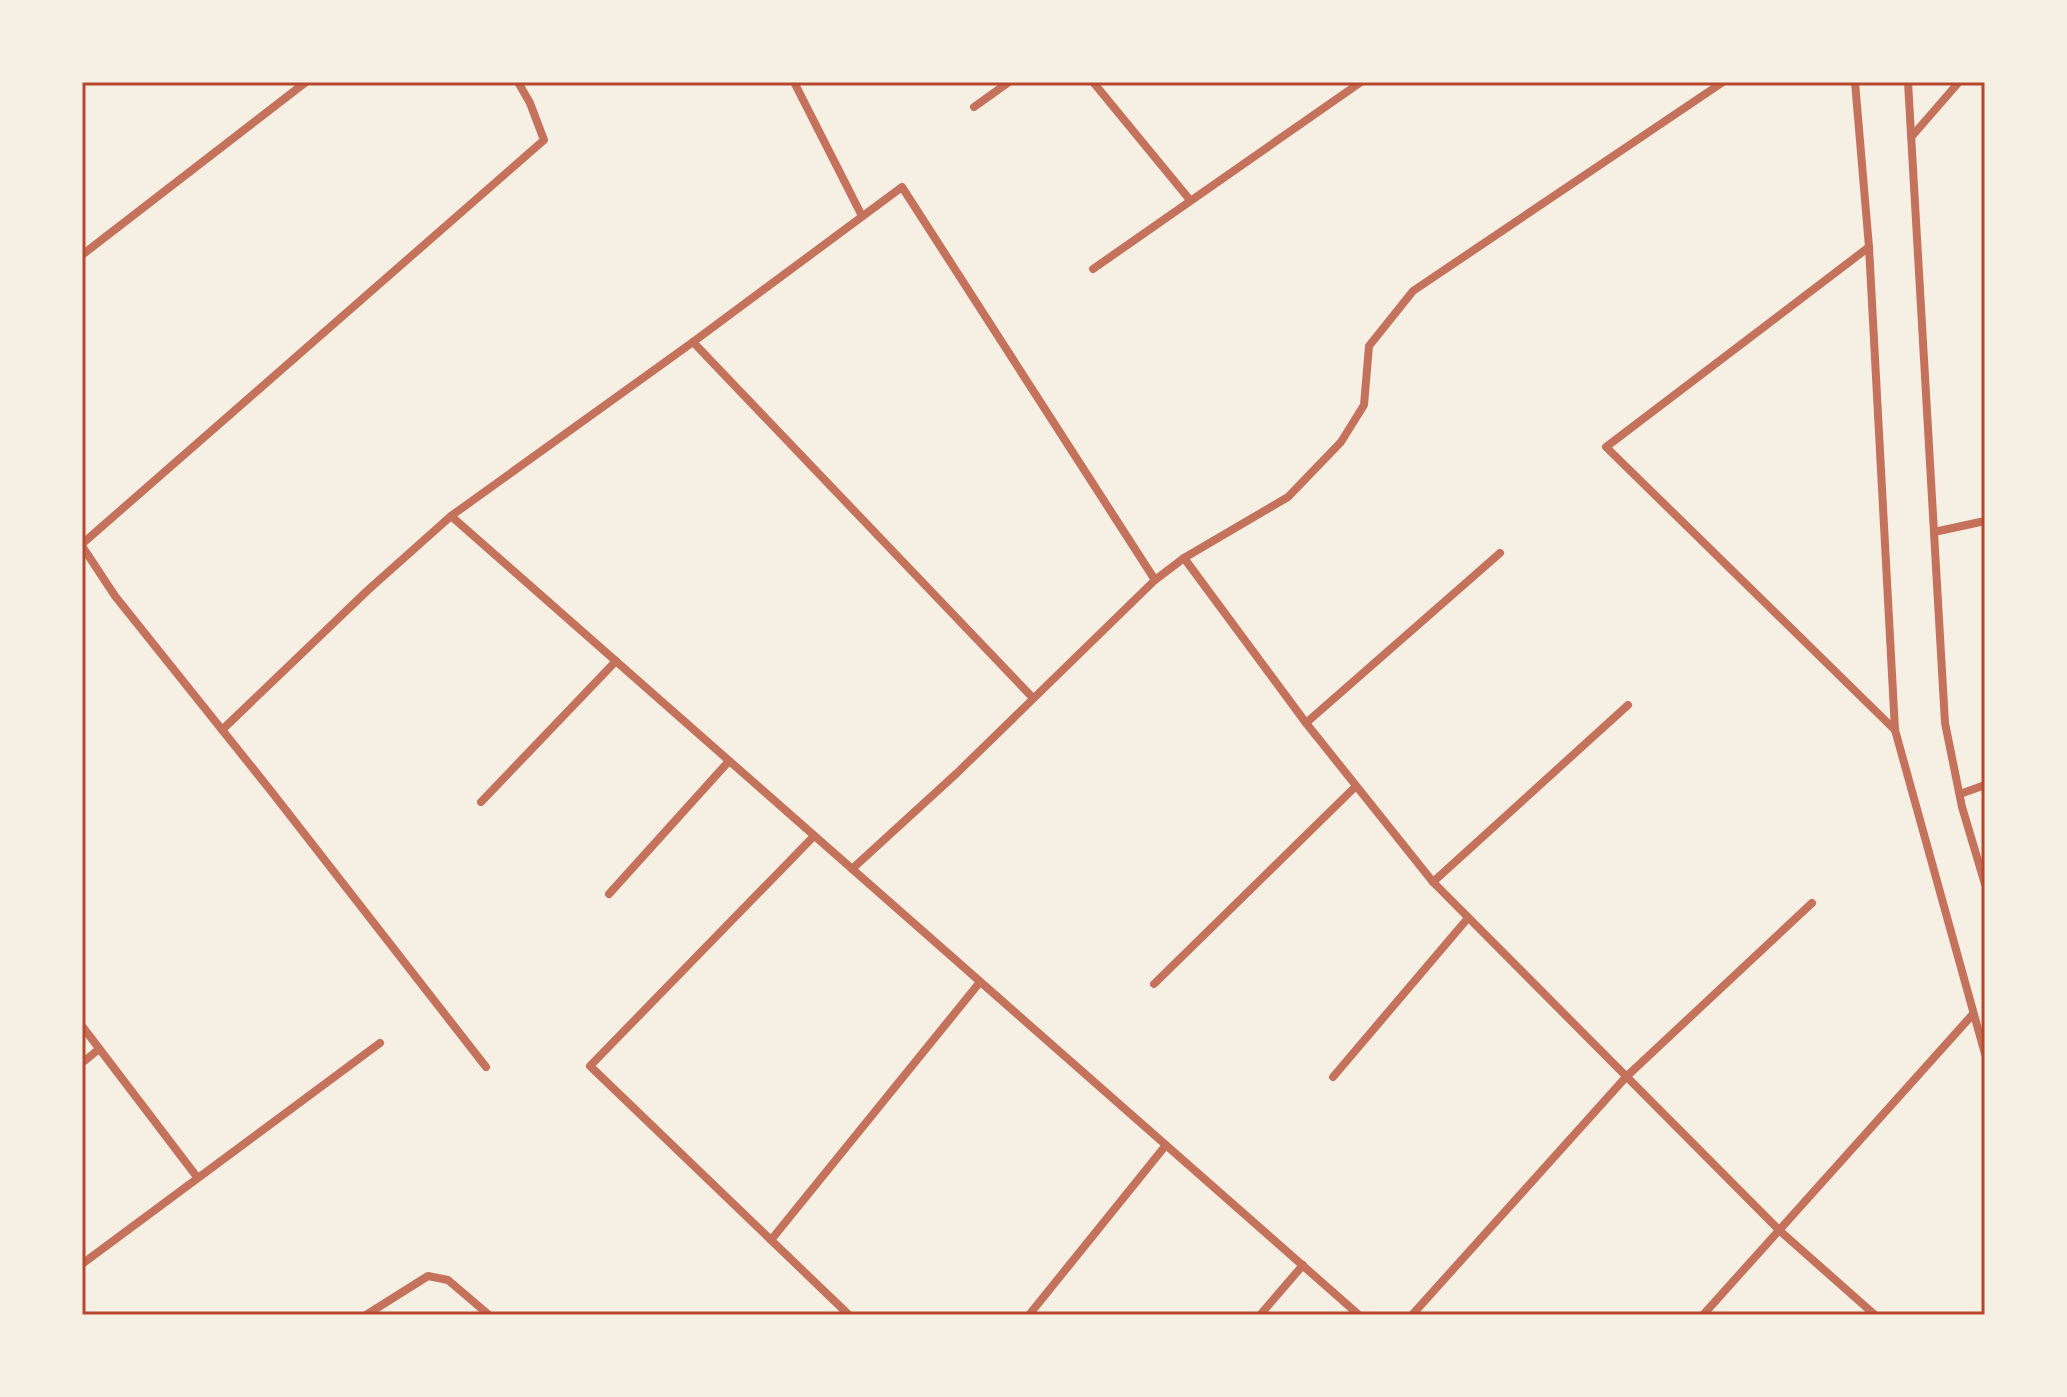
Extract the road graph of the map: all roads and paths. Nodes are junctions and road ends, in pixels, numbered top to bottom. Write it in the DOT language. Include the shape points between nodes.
graph roads {
  1 [pos="306,82"];
  2 [pos="518,82"];
  3 [pos="794,82"];
  4 [pos="1009,82"];
  5 [pos="1093,82"];
  6 [pos="1361,82"];
  7 [pos="1723,82"];
  8 [pos="1855,82"];
  9 [pos="1908,82"];
  10 [pos="1959,82"];
  11 [pos="974,107"];
  12 [pos="1913,135"];
  13 [pos="1190,200"];
  14 [pos="862,216"];
  15 [pos="1869,247"];
  16 [pos="82,255"];
  17 [pos="1093,269"];
  18 [pos="693,342"];
  19 [pos="451,516"];
  20 [pos="1985,521"];
  21 [pos="1934,532"];
  22 [pos="82,545"];
  23 [pos="1500,553"];
  24 [pos="1184,558"];
  25 [pos="1155,580"];
  26 [pos="616,661"];
  27 [pos="1033,698"];
  28 [pos="1628,705"];
  29 [pos="1306,723"];
  30 [pos="222,730"];
  31 [pos="1895,730"];
  32 [pos="729,761"];
  33 [pos="1985,785"];
  34 [pos="1355,787"];
  35 [pos="1960,794"];
  36 [pos="481,802"];
  37 [pos="814,836"];
  38 [pos="852,869"];
  39 [pos="1433,882"];
  40 [pos="1985,884"];
  41 [pos="609,894"];
  42 [pos="1812,903"];
  43 [pos="1468,918"];
  44 [pos="980,982"];
  45 [pos="1154,984"];
  46 [pos="1973,1014"];
  47 [pos="82,1026"];
  48 [pos="380,1043"];
  49 [pos="99,1049"];
  50 [pos="1985,1054"];
  51 [pos="82,1063"];
  52 [pos="486,1067"];
  53 [pos="1333,1077"];
  54 [pos="1626,1077"];
  55 [pos="1166,1145"];
  56 [pos="197,1177"];
  57 [pos="1780,1231"];
  58 [pos="771,1240"];
  59 [pos="82,1264"];
  60 [pos="1303,1265"];
  61 [pos="366,1315"];
  62 [pos="489,1315"];
  63 [pos="849,1315"];
  64 [pos="1029,1315"];
  65 [pos="1260,1315"];
  66 [pos="1359,1315"];
  67 [pos="1412,1315"];
  68 [pos="1703,1315"];
  69 [pos="1875,1315"];
  1 -- 16 [label="street"];
  2 -- 22 [label="street" via="544,140"];
  3 -- 14 [label="street"];
  4 -- 11 [label="street"];
  5 -- 13 [label="street"];
  6 -- 13 [label="street"];
  7 -- 24 [label="street" via="1413,291 1369,346 1364,405 1341,442 1288,497"];
  8 -- 15 [label="street"];
  9 -- 12 [label="street"];
  10 -- 12 [label="street"];
  12 -- 21 [label="street"];
  13 -- 17 [label="street"];
  14 -- 18 [label="street"];
  14 -- 25 [label="street" via="902,187"];
  15 -- 31 [label="street"];
  15 -- 31 [label="street" via="1606,447"];
  18 -- 19 [label="street"];
  18 -- 27 [label="street"];
  19 -- 26 [label="street"];
  19 -- 30 [label="street"];
  20 -- 21 [label="street"];
  21 -- 35 [label="street" via="1945,723"];
  22 -- 30 [label="street" via="115,596"];
  23 -- 29 [label="street"];
  24 -- 25 [label="street"];
  24 -- 29 [label="street"];
  25 -- 27 [label="street"];
  26 -- 32 [label="street"];
  26 -- 36 [label="street"];
  27 -- 38 [label="street"];
  28 -- 39 [label="street"];
  29 -- 34 [label="street"];
  30 -- 52 [label="street"];
  31 -- 46 [label="street"];
  32 -- 37 [label="street"];
  32 -- 41 [label="street"];
  33 -- 35 [label="street"];
  34 -- 39 [label="street"];
  34 -- 45 [label="street"];
  35 -- 40 [label="street"];
  37 -- 38 [label="street"];
  37 -- 58 [label="street" via="590,1066"];
  38 -- 44 [label="street"];
  39 -- 43 [label="street"];
  42 -- 54 [label="street"];
  43 -- 53 [label="street"];
  43 -- 54 [label="street"];
  44 -- 55 [label="street"];
  44 -- 58 [label="street"];
  46 -- 50 [label="street"];
  46 -- 57 [label="street"];
  47 -- 49 [label="street"];
  48 -- 56 [label="street"];
  49 -- 51 [label="street"];
  49 -- 56 [label="street"];
  54 -- 57 [label="street"];
  54 -- 67 [label="street"];
  55 -- 60 [label="street"];
  55 -- 64 [label="street"];
  56 -- 59 [label="street"];
  57 -- 68 [label="street"];
  57 -- 69 [label="street"];
  58 -- 63 [label="street"];
  60 -- 65 [label="street"];
  60 -- 66 [label="street"];
  61 -- 62 [label="street" via="428,1276 448,1280"];
}
